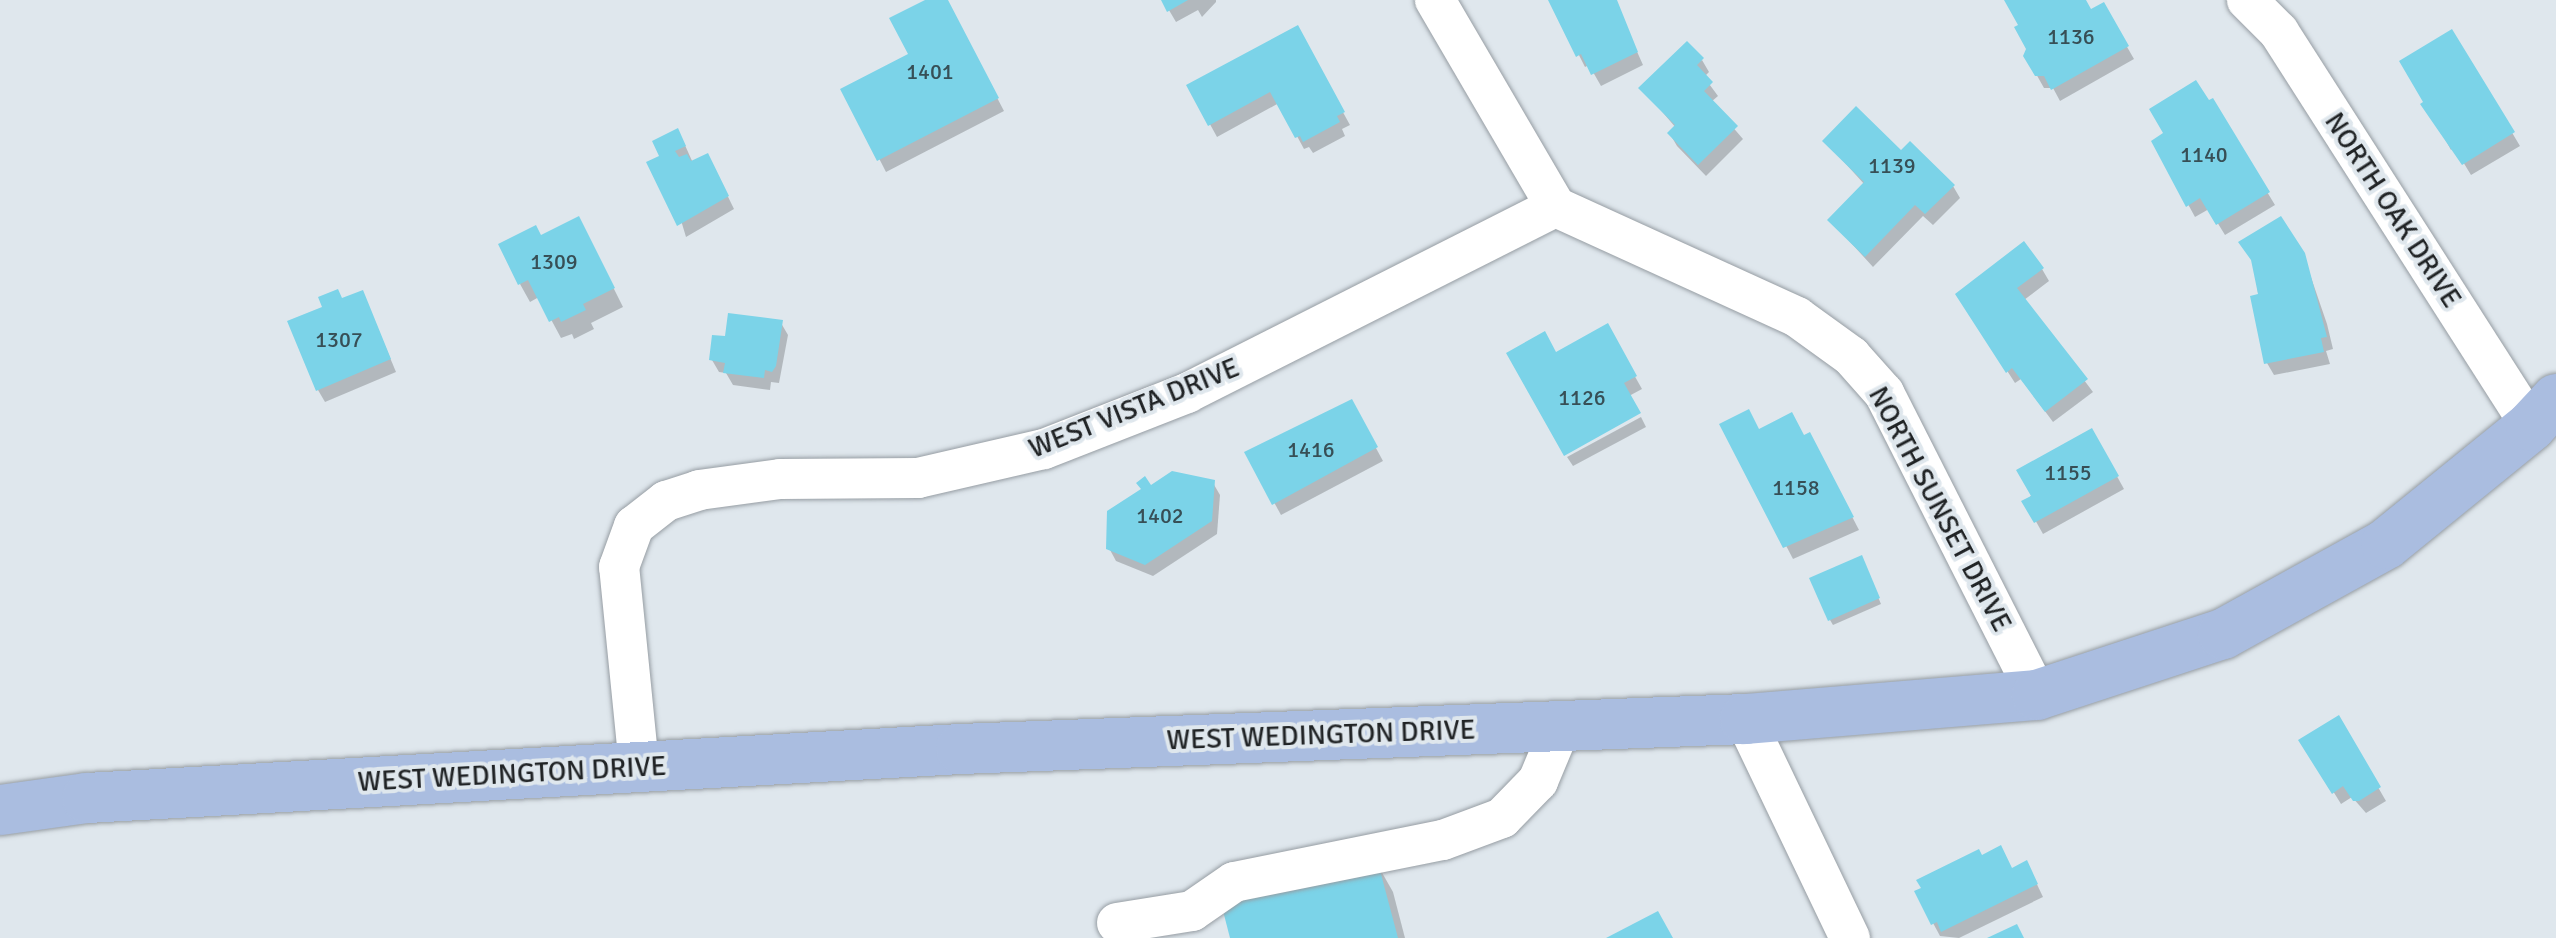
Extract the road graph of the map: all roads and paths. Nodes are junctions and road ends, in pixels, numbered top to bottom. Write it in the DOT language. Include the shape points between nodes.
graph roads {
  1 [pos="1435,0"];
  2 [pos="2247,0"];
  3 [pos="1556,208"];
  4 [pos="2544,412"];
  5 [pos="2037,695"];
  6 [pos="1745,719"];
  7 [pos="1561,726"];
  8 [pos="639,766"];
  9 [pos="0,810"];
  10 [pos="1117,923"];
  11 [pos="1850,938"];
  1 -- 3 [label="street"];
  2 -- 4 [label="street, NORTH OAK DRIVE" via="2279,32"];
  3 -- 5 [label="street, NORTH SUNSET DRIVE" via="1797,316 1851,356 1884,393"];
  3 -- 8 [label="street, WEST VISTA DRIVE" via="1186,393 1044,449 918,478 780,478 666,502 634,526 619,567"];
  4 -- 5 [label="main road, WEST WEDINGTON DRIVE" via="2386,544 2223,634"];
  5 -- 6 [label="main road, WEST WEDINGTON DRIVE"];
  6 -- 7 [label="main road, WEST WEDINGTON DRIVE"];
  6 -- 11 [label="street"];
  7 -- 8 [label="main road, WEST WEDINGTON DRIVE"];
  7 -- 10 [label="street" via="1538,781 1502,818 1443,840 1234,882 1192,911"];
  8 -- 9 [label="main road, WEST WEDINGTON DRIVE" via="87,798"];
}
